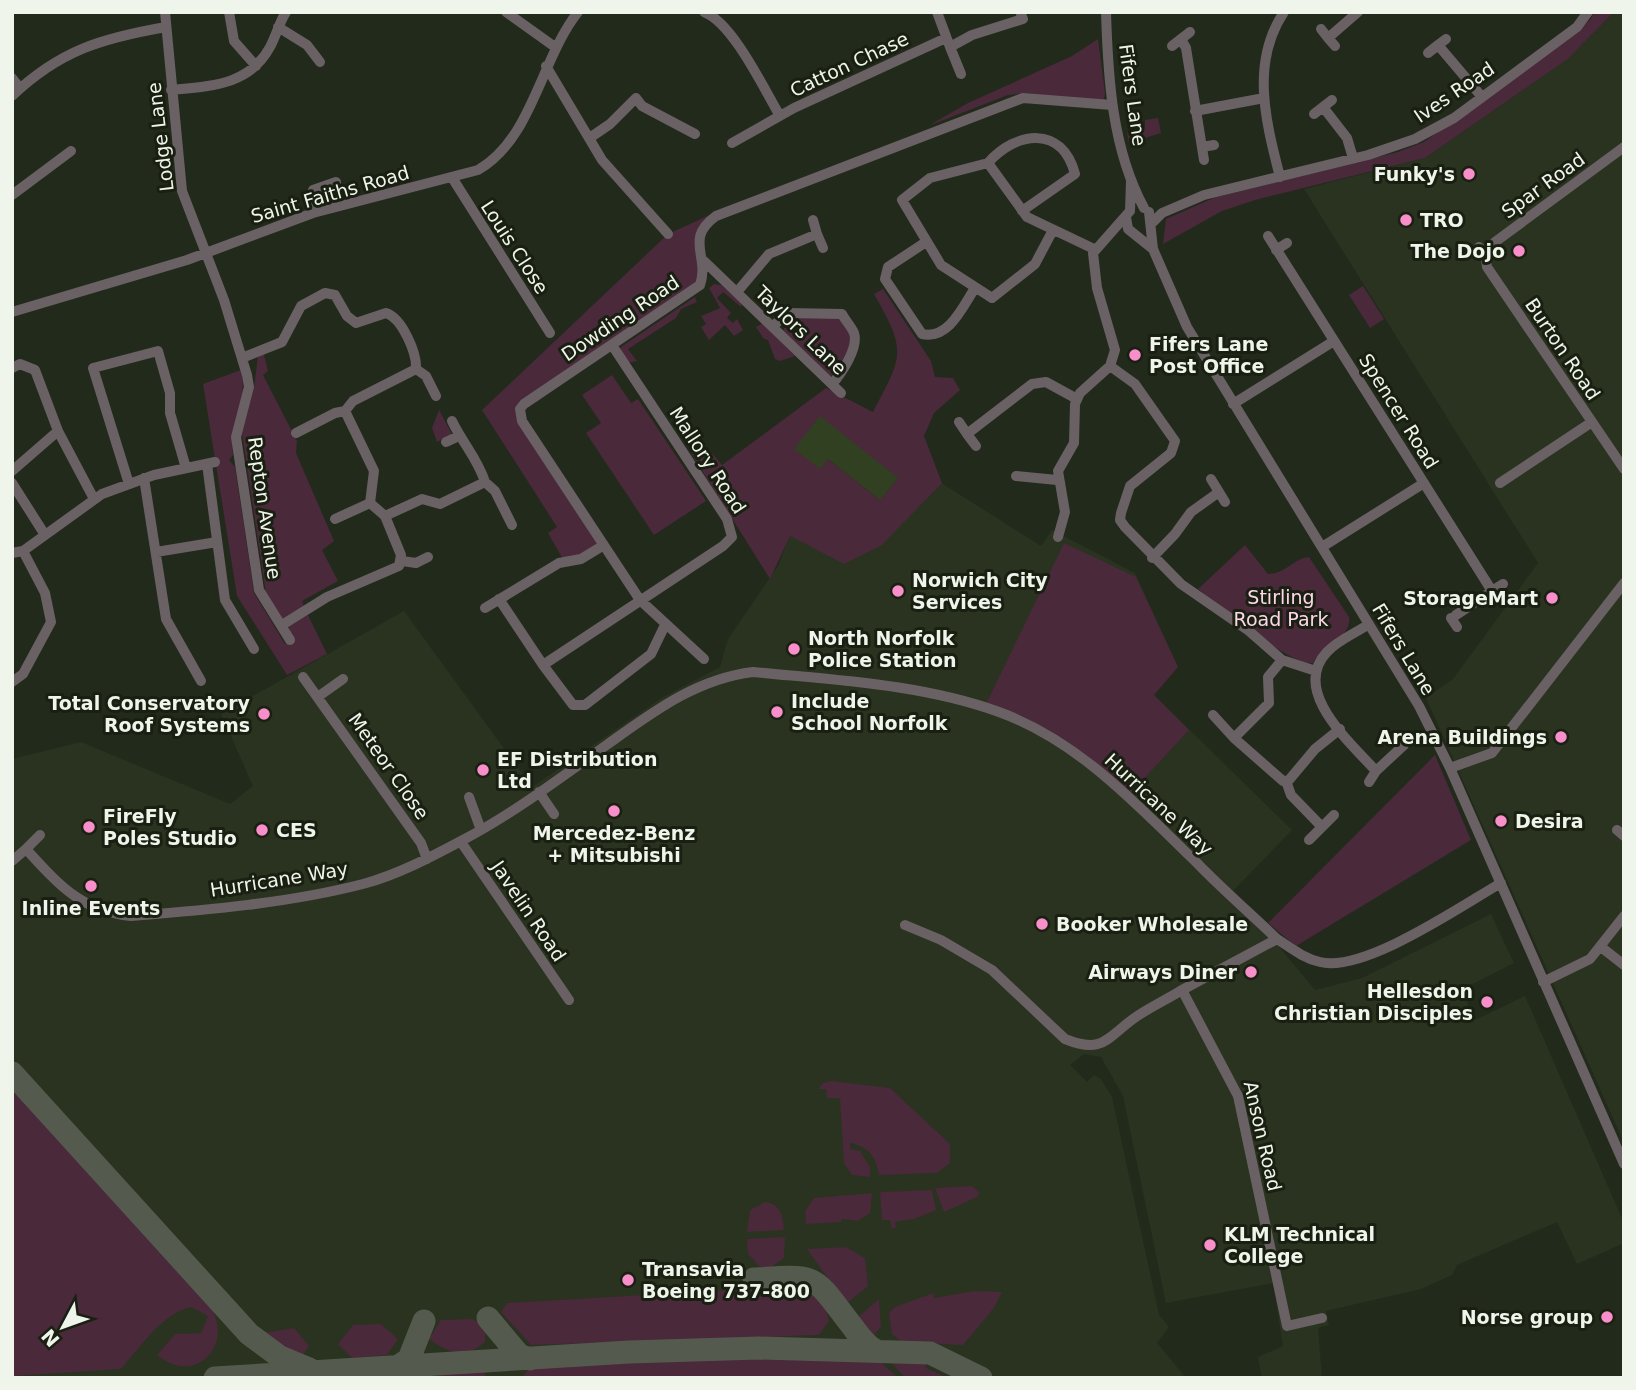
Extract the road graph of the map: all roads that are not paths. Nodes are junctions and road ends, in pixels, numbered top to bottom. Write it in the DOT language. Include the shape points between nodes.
graph roads {
  1 [pos="165,12"];
  2 [pos="229,12"];
  3 [pos="286,12"];
  4 [pos="506,12"];
  5 [pos="578,12"];
  6 [pos="704,12"];
  7 [pos="937,12"];
  8 [pos="1106,12"];
  9 [pos="1284,12"];
  10 [pos="1358,12"];
  11 [pos="1588,12"];
  12 [pos="1023,20"];
  13 [pos="166,27"];
  14 [pos="278,27"];
  15 [pos="1190,32"];
  16 [pos="1328,37"];
  17 [pos="1181,39"];
  18 [pos="948,42"];
  19 [pos="1172,46"];
  20 [pos="555,47"];
  21 [pos="1428,53"];
  22 [pos="320,62"];
  23 [pos="256,66"];
  24 [pos="546,66"];
  25 [pos="961,74"];
  26 [pos="12,78"];
  27 [pos="20,88"];
  28 [pos="171,90"];
  29 [pos="12,96"];
  30 [pos="1482,97"];
  31 [pos="1264,98"];
  32 [pos="1112,105"];
  33 [pos="1195,111"];
  34 [pos="1314,114"];
  35 [pos="780,116"];
  36 [pos="692,129"];
  37 [pos="591,137"];
  38 [pos="732,143"];
  39 [pos="1214,145"];
  40 [pos="1202,147"];
  41 [pos="1624,147"];
  42 [pos="71,152"];
  43 [pos="1353,158"];
  44 [pos="1204,160"];
  45 [pos="988,163"];
  46 [pos="1280,177"];
  47 [pos="453,179"];
  48 [pos="1131,181"];
  49 [pos="336,182"];
  50 [pos="14,194"];
  51 [pos="1022,211"];
  52 [pos="313,214"];
  53 [pos="1128,214"];
  54 [pos="1149,217"];
  55 [pos="813,220"];
  56 [pos="1054,230"];
  57 [pos="817,233"];
  58 [pos="1133,233"];
  59 [pos="668,234"];
  60 [pos="1268,236"];
  61 [pos="1106,237"];
  62 [pos="926,242"];
  63 [pos="1287,243"];
  64 [pos="823,248"];
  65 [pos="1094,249"];
  66 [pos="1153,249"];
  67 [pos="1276,250"];
  68 [pos="1482,250"];
  69 [pos="206,254"];
  70 [pos="704,261"];
  71 [pos="718,274"];
  72 [pos="700,285"];
  73 [pos="975,288"];
  74 [pos="737,292"];
  75 [pos="12,312"];
  76 [pos="773,326"];
  77 [pos="551,332"];
  78 [pos="1334,341"];
  79 [pos="612,345"];
  80 [pos="242,358"];
  81 [pos="1110,366"];
  82 [pos="12,368"];
  83 [pos="416,369"];
  84 [pos="832,384"];
  85 [pos="841,393"];
  86 [pos="436,396"];
  87 [pos="1077,398"];
  88 [pos="1233,404"];
  89 [pos="345,411"];
  90 [pos="452,421"];
  91 [pos="959,422"];
  92 [pos="1592,422"];
  93 [pos="58,431"];
  94 [pos="296,433"];
  95 [pos="967,434"];
  96 [pos="459,436"];
  97 [pos="446,442"];
  98 [pos="976,446"];
  99 [pos="186,468"];
  100 [pos="1624,469"];
  101 [pos="12,471"];
  102 [pos="1016,477"];
  103 [pos="144,478"];
  104 [pos="1211,479"];
  105 [pos="1057,480"];
  106 [pos="485,482"];
  107 [pos="12,483"];
  108 [pos="1424,483"];
  109 [pos="1500,483"];
  110 [pos="130,484"];
  111 [pos="1219,492"];
  112 [pos="94,499"];
  113 [pos="1226,502"];
  114 [pos="370,503"];
  115 [pos="385,516"];
  116 [pos="511,517"];
  117 [pos="335,519"];
  118 [pos="45,535"];
  119 [pos="1058,537"];
  120 [pos="217,542"];
  121 [pos="604,545"];
  122 [pos="1322,547"];
  123 [pos="18,552"];
  124 [pos="156,552"];
  125 [pos="428,557"];
  126 [pos="1152,558"];
  127 [pos="402,561"];
  128 [pos="1624,583"];
  129 [pos="1503,584"];
  130 [pos="1492,591"];
  131 [pos="499,599"];
  132 [pos="640,600"];
  133 [pos="485,608"];
  134 [pos="1455,620"];
  135 [pos="1369,624"];
  136 [pos="282,625"];
  137 [pos="665,625"];
  138 [pos="290,640"];
  139 [pos="254,649"];
  140 [pos="704,659"];
  141 [pos="1282,660"];
  142 [pos="543,665"];
  143 [pos="1316,671"];
  144 [pos="303,677"];
  145 [pos="343,679"];
  146 [pos="201,681"];
  147 [pos="12,682"];
  148 [pos="319,696"];
  149 [pos="1213,715"];
  150 [pos="1340,729"];
  151 [pos="1234,738"];
  152 [pos="1404,745"];
  153 [pos="1450,768"];
  154 [pos="1377,771"];
  155 [pos="1286,781"];
  156 [pos="1369,782"];
  157 [pos="539,792"];
  158 [pos="469,797"];
  159 [pos="554,814"];
  160 [pos="1334,815"];
  161 [pos="1322,827"];
  162 [pos="481,831"];
  163 [pos="40,835"];
  164 [pos="1309,841"];
  165 [pos="461,842"];
  166 [pos="26,849"];
  167 [pos="427,859"];
  168 [pos="12,861"];
  169 [pos="1501,883"];
  170 [pos="1624,916"];
  171 [pos="905,925"];
  172 [pos="1277,939"];
  173 [pos="1601,947"];
  174 [pos="1624,965"];
  175 [pos="1543,982"];
  176 [pos="1182,990"];
  177 [pos="569,1000"];
  178 [pos="1624,1164"];
  179 [pos="1322,1318"];
  1 -- 13 [label="street, Lodge Lane"];
  2 -- 23 [label="street" via="234,41"];
  3 -- 14 [label="street"];
  4 -- 20 [label="street"];
  5 -- 20 [label="street, Saint Faiths Road"];
  6 -- 35 [label="street, Catton Chase" via="737,44"];
  7 -- 18 [label="street"];
  8 -- 32 [label="street, Fifers Lane"];
  9 -- 31 [label="street" via="1266,52"];
  10 -- 16 [label="street"];
  11 -- 30 [label="street, Ives Road" via="1577,27"];
  12 -- 18 [label="street, Catton Chase"];
  13 -- 27 [label="street" via="75,50"];
  13 -- 28 [label="street, Lodge Lane"];
  14 -- 22 [label="street" via="307,45"];
  14 -- 23 [label="street"];
  15 -- 17 [label="street"];
  17 -- 19 [label="street"];
  17 -- 33 [label="street" via="1188,56"];
  18 -- 25 [label="street"];
  18 -- 35 [label="street, Catton Chase"];
  20 -- 24 [label="street, Saint Faiths Road"];
  21 -- 30 [label="street" via="1442,42"];
  23 -- 28 [label="street" via="222,85"];
  24 -- 37 [label="street"];
  24 -- 47 [label="street, Saint Faiths Road" via="521,122 502,151 478,170"];
  26 -- 27 [label="street"];
  27 -- 29 [label="street"];
  28 -- 69 [label="street, Lodge Lane" via="182,191"];
  30 -- 43 [label="street, Ives Road" via="1427,133"];
  31 -- 33 [label="street"];
  31 -- 46 [label="street"];
  32 -- 48 [label="street, Fifers Lane"];
  32 -- 70 [label="street, Dowding Road" via="1023,97 995,107 716,216 699,239"];
  33 -- 40 [label="street"];
  34 -- 43 [label="street" via="1327,103"];
  35 -- 38 [label="street, Catton Chase"];
  36 -- 37 [label="street" via="642,106 636,98"];
  37 -- 59 [label="street" via="602,160"];
  39 -- 40 [label="street"];
  40 -- 44 [label="street"];
  41 -- 68 [label="street, Spar Road"];
  42 -- 50 [label="street"];
  43 -- 46 [label="street, Ives Road"];
  45 -- 51 [label="street"];
  45 -- 51 [label="street" via="1029,138 1046,138 1057,144 1075,174"];
  45 -- 62 [label="street" via="930,178 903,198 904,208"];
  46 -- 54 [label="street, Ives Road" via="1228,188"];
  47 -- 52 [label="street, Saint Faiths Road"];
  47 -- 77 [label="street, Louis Close"];
  48 -- 53 [label="street, Fifers Lane"];
  48 -- 54 [label="street, Fifers Lane"];
  49 -- 52 [label="street" via="313,190"];
  51 -- 56 [label="street"];
  52 -- 69 [label="street, Saint Faiths Road"];
  53 -- 54 [label="street"];
  53 -- 58 [label="street, Fifers Lane"];
  53 -- 61 [label="street"];
  54 -- 58 [label="street" via="1145,233"];
  54 -- 66 [label="street, Fifers Lane"];
  55 -- 57 [label="street"];
  56 -- 65 [label="street"];
  56 -- 73 [label="street" via="1035,264 996,297"];
  57 -- 64 [label="street"];
  57 -- 74 [label="street, Taylors Lane" via="769,254"];
  58 -- 61 [label="street"];
  58 -- 66 [label="street, Fifers Lane"];
  60 -- 67 [label="street, Spencer Road"];
  61 -- 65 [label="street"];
  62 -- 73 [label="street" via="946,270"];
  62 -- 73 [label="street" via="885,272 922,334 932,336 950,325"];
  63 -- 67 [label="street"];
  65 -- 81 [label="street" via="1097,288 1114,340"];
  66 -- 88 [label="street, Fifers Lane" via="1182,319"];
  67 -- 78 [label="street, Spencer Road"];
  68 -- 92 [label="street, Burton Road" via="1487,267"];
  69 -- 75 [label="street, Saint Faiths Road"];
  69 -- 80 [label="street, Repton Avenue"];
  70 -- 71 [label="street, Taylors Lane"];
  70 -- 72 [label="street, Dowding Road"];
  71 -- 72 [label="street"];
  71 -- 74 [label="street, Taylors Lane"];
  72 -- 79 [label="street, Dowding Road"];
  74 -- 76 [label="street, Taylors Lane"];
  76 -- 84 [label="street, Taylors Lane"];
  76 -- 84 [label="street" via="788,313 842,314 855,341"];
  78 -- 88 [label="street"];
  78 -- 108 [label="street, Spencer Road"];
  79 -- 121 [label="street, Dowding Road" via="524,404 520,415"];
  79 -- 132 [label="street, Mallory Road" via="732,527 732,537 723,546"];
  80 -- 83 [label="street" via="282,342 301,306 331,293 356,323 386,313 395,317 416,358"];
  80 -- 136 [label="street, Repton Avenue" via="249,387 236,436 259,590"];
  81 -- 87 [label="street"];
  81 -- 126 [label="street" via="1135,384 1175,441 1171,453 1133,482 1121,513 1120,520"];
  82 -- 93 [label="street" via="20,364 34,370"];
  83 -- 86 [label="street" via="433,381"];
  83 -- 89 [label="street" via="353,401"];
  84 -- 85 [label="street, Taylors Lane"];
  87 -- 95 [label="street" via="1038,382"];
  87 -- 105 [label="street" via="1074,443"];
  88 -- 122 [label="street, Fifers Lane"];
  89 -- 94 [label="street"];
  89 -- 114 [label="street" via="374,471"];
  90 -- 96 [label="street"];
  91 -- 95 [label="street"];
  92 -- 100 [label="street, Burton Road"];
  92 -- 109 [label="street"];
  93 -- 101 [label="street"];
  93 -- 112 [label="street"];
  95 -- 98 [label="street"];
  96 -- 97 [label="street"];
  96 -- 106 [label="street" via="478,460"];
  99 -- 103 [label="street"];
  99 -- 110 [label="street" via="158,351 110,363 93,368"];
  99 -- 120 [label="street" via="211,463"];
  102 -- 105 [label="street" via="1032,483"];
  103 -- 110 [label="street"];
  103 -- 124 [label="street"];
  104 -- 111 [label="street"];
  105 -- 119 [label="street" via="1065,512"];
  106 -- 115 [label="street" via="440,505 422,499"];
  106 -- 116 [label="street"];
  107 -- 118 [label="street"];
  108 -- 122 [label="street"];
  108 -- 130 [label="street, Spencer Road"];
  110 -- 112 [label="street"];
  111 -- 113 [label="street"];
  111 -- 126 [label="street" via="1191,512"];
  112 -- 118 [label="street"];
  114 -- 115 [label="street"];
  114 -- 117 [label="street"];
  115 -- 127 [label="street"];
  118 -- 123 [label="street"];
  120 -- 124 [label="street"];
  120 -- 139 [label="street" via="225,600"];
  121 -- 131 [label="street" via="581,558 559,563"];
  121 -- 132 [label="street, Dowding Road"];
  122 -- 135 [label="street, Fifers Lane"];
  123 -- 147 [label="street" via="45,593 51,622 23,674"];
  124 -- 146 [label="street" via="166,618"];
  125 -- 127 [label="street"];
  126 -- 141 [label="street"];
  127 -- 136 [label="street" via="393,570 327,597"];
  128 -- 153 [label="street" via="1497,747 1486,757"];
  129 -- 130 [label="street"];
  130 -- 134 [label="street"];
  131 -- 133 [label="street"];
  131 -- 142 [label="street"];
  132 -- 137 [label="street, Dowding Road"];
  132 -- 142 [label="street"];
  135 -- 143 [label="street" via="1333,647"];
  135 -- 153 [label="street, Fifers Lane"];
  136 -- 138 [label="street, Repton Avenue"];
  137 -- 140 [label="street, Dowding Road" via="680,632"];
  137 -- 142 [label="street" via="651,654 585,705 563,701"];
  141 -- 143 [label="street"];
  141 -- 151 [label="street" via="1268,677 1269,703"];
  143 -- 150 [label="street" via="1318,698"];
  144 -- 148 [label="street, Meteor Close"];
  145 -- 148 [label="street"];
  148 -- 167 [label="street, Meteor Close" via="421,843"];
  149 -- 151 [label="street"];
  150 -- 154 [label="street"];
  150 -- 155 [label="street"];
  151 -- 155 [label="street"];
  152 -- 154 [label="street"];
  153 -- 169 [label="street, Fifers Lane"];
  154 -- 156 [label="street"];
  155 -- 161 [label="street" via="1291,795"];
  157 -- 159 [label="street"];
  157 -- 162 [label="street, Hurricane Way"];
  157 -- 172 [label="street, Hurricane Way" via="659,708 699,685 732,674 753,672 930,694 1000,713 1062,744 1092,765"];
  158 -- 162 [label="street"];
  160 -- 161 [label="street"];
  161 -- 164 [label="street"];
  162 -- 165 [label="street, Hurricane Way"];
  163 -- 166 [label="street"];
  165 -- 167 [label="street, Hurricane Way"];
  165 -- 177 [label="street, Javelin Road"];
  166 -- 167 [label="street, Hurricane Way" via="78,900 131,916 364,884"];
  166 -- 168 [label="street"];
  169 -- 172 [label="street, Hurricane Way" via="1366,958 1322,963"];
  169 -- 175 [label="street, Fifers Lane"];
  170 -- 173 [label="street"];
  171 -- 176 [label="street" via="992,970 1065,1039 1086,1046 1104,1043 1133,1018"];
  172 -- 176 [label="street"];
  173 -- 174 [label="street"];
  173 -- 175 [label="street" via="1584,963"];
  175 -- 178 [label="street, Fifers Lane"];
  176 -- 179 [label="street, Anson Road" via="1238,1096 1287,1326"];
}
